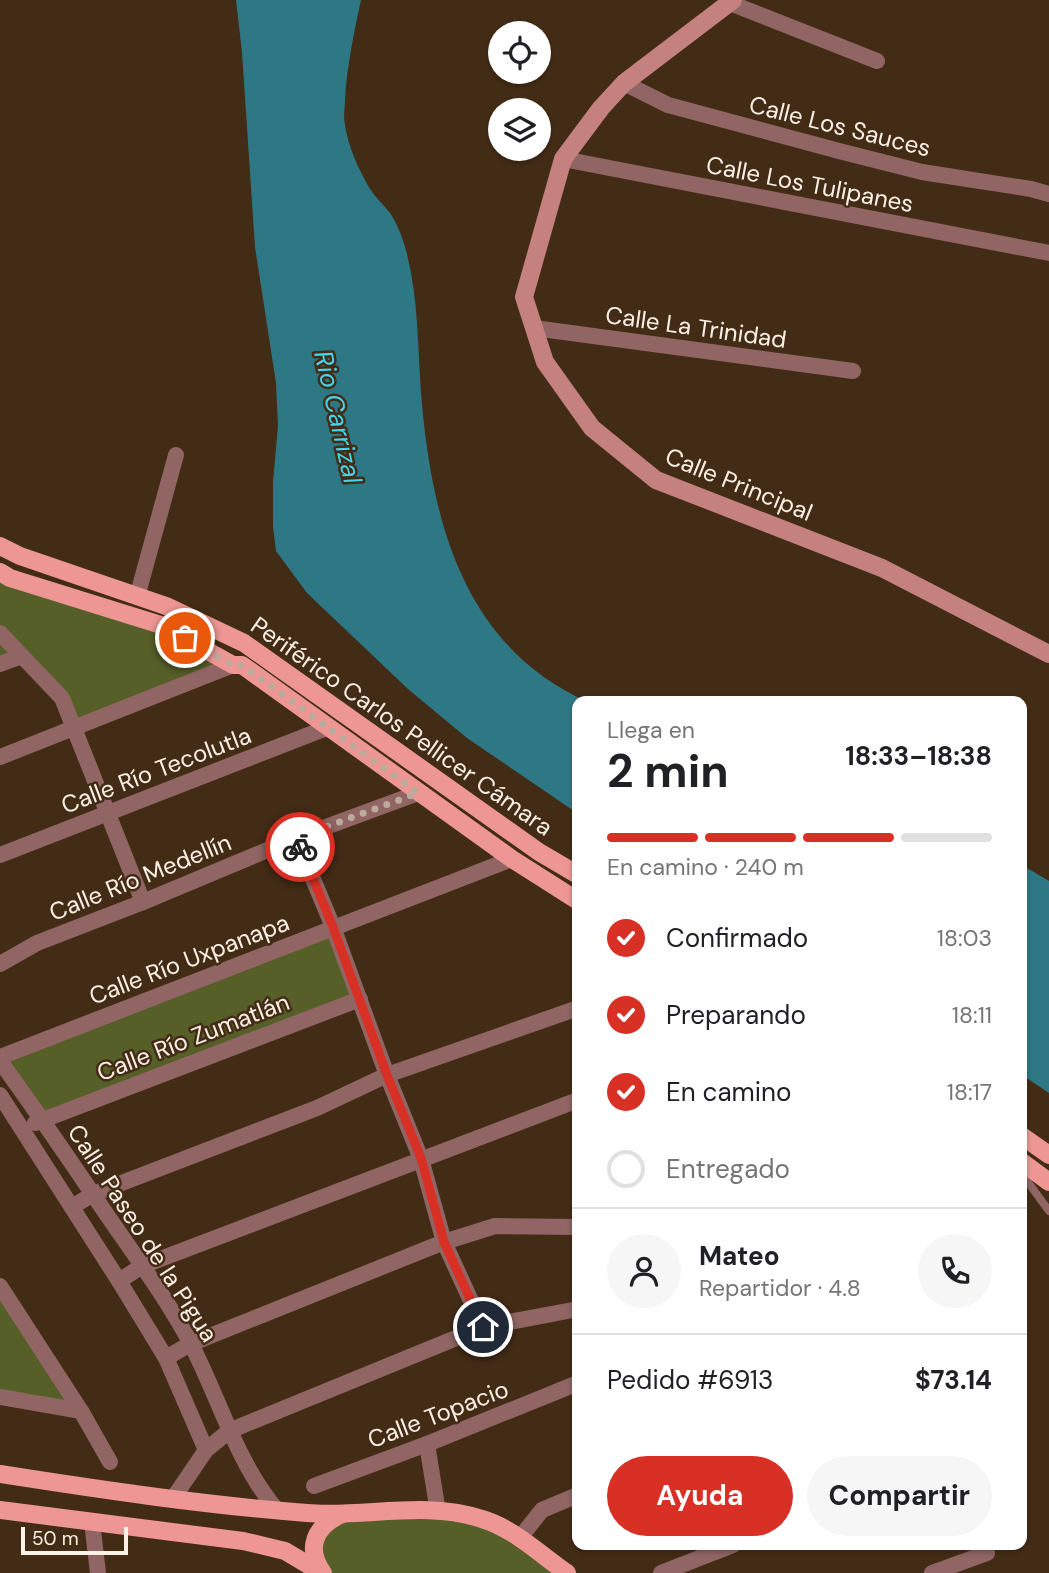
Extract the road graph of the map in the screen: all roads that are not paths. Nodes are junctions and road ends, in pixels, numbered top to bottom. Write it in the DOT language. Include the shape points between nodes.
graph roads {
  1 [pos="732,2"];
  2 [pos="877,61"];
  3 [pos="624,83"];
  4 [pos="563,159"];
  5 [pos="1049,194"];
  6 [pos="1049,253"];
  7 [pos="534,328"];
  8 [pos="853,371"];
  9 [pos="176,455"];
  10 [pos="0,546"];
  11 [pos="0,572"];
  12 [pos="137,597"];
  13 [pos="0,633"];
  14 [pos="1049,654"];
  15 [pos="22,656"];
  16 [pos="0,664"];
  17 [pos="233,665"];
  18 [pos="329,727"];
  19 [pos="74,728"];
  20 [pos="0,757"];
  21 [pos="418,793"];
  22 [pos="106,813"];
  23 [pos="296,838"];
  24 [pos="0,855"];
  25 [pos="512,859"];
  26 [pos="572,871"];
  27 [pos="572,897"];
  28 [pos="143,902"];
  29 [pos="333,927"];
  30 [pos="0,964"];
  31 [pos="360,999"];
  32 [pos="572,1011"];
  33 [pos="0,1059"];
  34 [pos="387,1075"];
  35 [pos="0,1095"];
  36 [pos="572,1102"];
  37 [pos="43,1119"];
  38 [pos="22,1130"];
  39 [pos="1027,1140"];
  40 [pos="1049,1155"];
  41 [pos="421,1158"];
  42 [pos="1027,1166"];
  43 [pos="1027,1181"];
  44 [pos="1049,1182"];
  45 [pos="93,1194"];
  46 [pos="72,1207"];
  47 [pos="1049,1211"];
  48 [pos="572,1227"];
  49 [pos="444,1242"];
  50 [pos="142,1266"];
  51 [pos="119,1281"];
  52 [pos="0,1286"];
  53 [pos="572,1310"];
  54 [pos="483,1327"];
  55 [pos="190,1344"];
  56 [pos="166,1358"];
  57 [pos="572,1384"];
  58 [pos="0,1397"];
  59 [pos="81,1411"];
  60 [pos="229,1431"];
  61 [pos="427,1444"];
  62 [pos="206,1450"];
  63 [pos="110,1462"];
  64 [pos="0,1474"];
  65 [pos="314,1486"];
  66 [pos="572,1497"];
  67 [pos="172,1500"];
  68 [pos="0,1510"];
  69 [pos="276,1510"];
  70 [pos="438,1512"];
  71 [pos="342,1514"];
  72 [pos="92,1522"];
  73 [pos="519,1539"];
  74 [pos="724,1550"];
  75 [pos="987,1553"];
  76 [pos="699,1565"];
  77 [pos="98,1573"];
  78 [pos="323,1573"];
  79 [pos="567,1573"];
  80 [pos="661,1573"];
  81 [pos="932,1573"];
  1 -- 2 [label="street"];
  1 -- 3 [label="main road, Calle Principal"];
  3 -- 4 [label="main road, Calle Principal"];
  3 -- 5 [label="street, Calle Los Sauces" via="668,105 839,151 922,172"];
  4 -- 6 [label="street, Calle Los Tulipanes"];
  4 -- 7 [label="main road, Calle Principal" via="524,297"];
  7 -- 8 [label="street, Calle La Trinidad"];
  7 -- 14 [label="main road, Calle Principal" via="545,362 592,428 656,480 882,568"];
  9 -- 12 [label="street"];
  10 -- 12 [label="main road, Periférico Carlos Pellicer Cámara"];
  11 -- 17 [label="main road, Periférico Carlos Pellicer Cámara" via="161,625"];
  12 -- 26 [label="main road, Periférico Carlos Pellicer Cámara" via="244,643"];
  13 -- 15 [label="street"];
  15 -- 16 [label="street"];
  15 -- 19 [label="street" via="62,698"];
  17 -- 18 [label="main road, Periférico Carlos Pellicer Cámara" via="242,665"];
  17 -- 19 [label="street"];
  18 -- 21 [label="main road, Periférico Carlos Pellicer Cámara"];
  18 -- 22 [label="street, Calle Río Tecolutla"];
  19 -- 20 [label="street"];
  19 -- 22 [label="street"];
  21 -- 23 [label="street, Calle Río Medellín"];
  21 -- 25 [label="main road, Periférico Carlos Pellicer Cámara"];
  22 -- 24 [label="street, Calle Río Tecolutla"];
  22 -- 28 [label="street"];
  23 -- 28 [label="street, Calle Río Medellín"];
  23 -- 29 [label="street"];
  25 -- 27 [label="main road, Periférico Carlos Pellicer Cámara"];
  25 -- 29 [label="street, Calle Río Uxpanapa"];
  28 -- 30 [label="street, Calle Río Medellín" via="37,943"];
  29 -- 31 [label="street"];
  29 -- 33 [label="street, Calle Río Uxpanapa"];
  31 -- 34 [label="street"];
  31 -- 37 [label="street, Calle Río Zumatlán"];
  32 -- 34 [label="street"];
  33 -- 37 [label="street, Calle Paseo de la Pigua"];
  34 -- 41 [label="street"];
  34 -- 45 [label="street" via="317,1108"];
  35 -- 38 [label="street, Calle Paseo de la Pigua"];
  36 -- 41 [label="street"];
  37 -- 38 [label="street, Calle Río Zumatlán"];
  37 -- 45 [label="street, Calle Paseo de la Pigua"];
  38 -- 46 [label="street, Calle Paseo de la Pigua"];
  39 -- 40 [label="main road"];
  41 -- 49 [label="street"];
  41 -- 50 [label="street"];
  42 -- 44 [label="main road"];
  43 -- 47 [label="lane"];
  45 -- 46 [label="street"];
  45 -- 50 [label="street, Calle Paseo de la Pigua"];
  46 -- 51 [label="street, Calle Paseo de la Pigua"];
  48 -- 49 [label="street" via="495,1226"];
  49 -- 54 [label="street"];
  49 -- 55 [label="street"];
  50 -- 51 [label="street"];
  50 -- 55 [label="street, Calle Paseo de la Pigua"];
  51 -- 56 [label="street, Calle Paseo de la Pigua"];
  52 -- 59 [label="street"];
  53 -- 54 [label="street"];
  54 -- 60 [label="street"];
  55 -- 56 [label="street"];
  55 -- 60 [label="street, Calle Paseo de la Pigua"];
  56 -- 62 [label="street, Calle Paseo de la Pigua"];
  57 -- 61 [label="street, Calle Topacio"];
  58 -- 59 [label="street"];
  59 -- 63 [label="street"];
  60 -- 62 [label="street"];
  60 -- 69 [label="street, Calle Paseo de la Pigua"];
  61 -- 65 [label="street, Calle Topacio"];
  61 -- 70 [label="street"];
  62 -- 67 [label="street"];
  64 -- 67 [label="main road"];
  66 -- 73 [label="street" via="541,1510"];
  67 -- 69 [label="main road"];
  68 -- 72 [label="main road"];
  69 -- 71 [label="main road"];
  70 -- 71 [label="main road"];
  70 -- 73 [label="main road" via="484,1519"];
  71 -- 78 [label="main road" via="325,1524 314,1539 314,1555"];
  72 -- 77 [label="street"];
  72 -- 78 [label="main road" via="267,1545"];
  73 -- 79 [label="main road"];
  74 -- 76 [label="street"];
  75 -- 81 [label="street"];
  76 -- 80 [label="street"];
}
